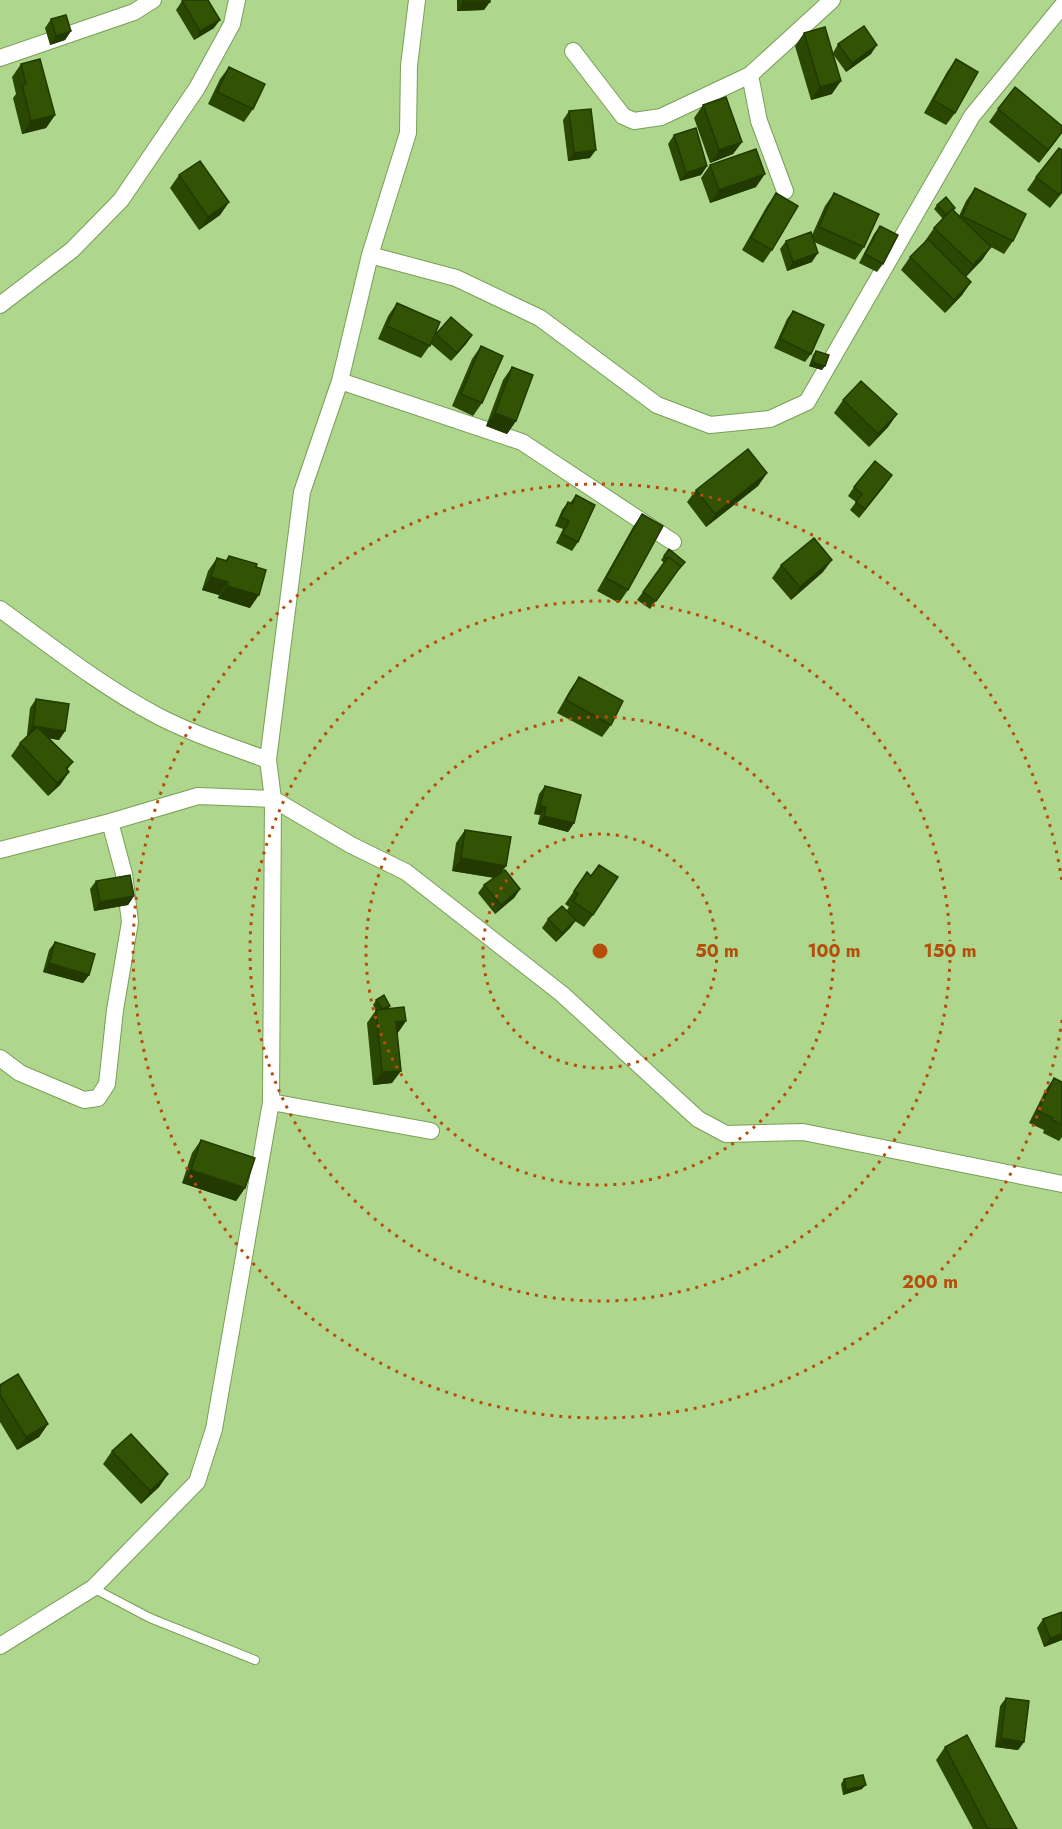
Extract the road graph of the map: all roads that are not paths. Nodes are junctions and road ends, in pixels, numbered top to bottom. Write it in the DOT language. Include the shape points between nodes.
graph roads {
  1 [pos="153,0"];
  2 [pos="237,0"];
  3 [pos="417,0"];
  4 [pos="832,0"];
  5 [pos="1062,6"];
  6 [pos="573,51"];
  7 [pos="0,57"];
  8 [pos="750,75"];
  9 [pos="785,190"];
  10 [pos="370,255"];
  11 [pos="0,305"];
  12 [pos="340,381"];
  13 [pos="673,542"];
  14 [pos="0,609"];
  15 [pos="268,760"];
  16 [pos="273,799"];
  17 [pos="110,822"];
  18 [pos="0,850"];
  19 [pos="0,1059"];
  20 [pos="271,1102"];
  21 [pos="431,1131"];
  22 [pos="1062,1184"];
  23 [pos="93,1588"];
  24 [pos="0,1646"];
  25 [pos="255,1660"];
  1 -- 7 [label="street" via="134,12"];
  2 -- 11 [label="street" via="232,24 197,88 121,200 72,250"];
  3 -- 10 [label="street" via="409,66 408,133"];
  4 -- 8 [label="street"];
  5 -- 10 [label="street" via="972,116 807,402 770,419 710,425 657,405 540,318 456,278"];
  6 -- 8 [label="street" via="623,116 634,121 661,117"];
  8 -- 9 [label="street" via="759,121"];
  10 -- 12 [label="street"];
  12 -- 13 [label="street" via="522,442"];
  12 -- 15 [label="street" via="302,492"];
  14 -- 15 [label="street" via="83,670 156,716"];
  15 -- 16 [label="street"];
  16 -- 17 [label="street" via="198,796"];
  16 -- 20 [label="street"];
  16 -- 22 [label="street" via="406,872 562,994 698,1119 726,1134 803,1132"];
  17 -- 18 [label="street"];
  17 -- 19 [label="street" via="124,874 130,922 107,1084 98,1098 84,1100"];
  20 -- 21 [label="street"];
  20 -- 23 [label="street" via="214,1429 198,1482"];
  23 -- 24 [label="street"];
  23 -- 25 [label="lane" via="150,1618"];
}
